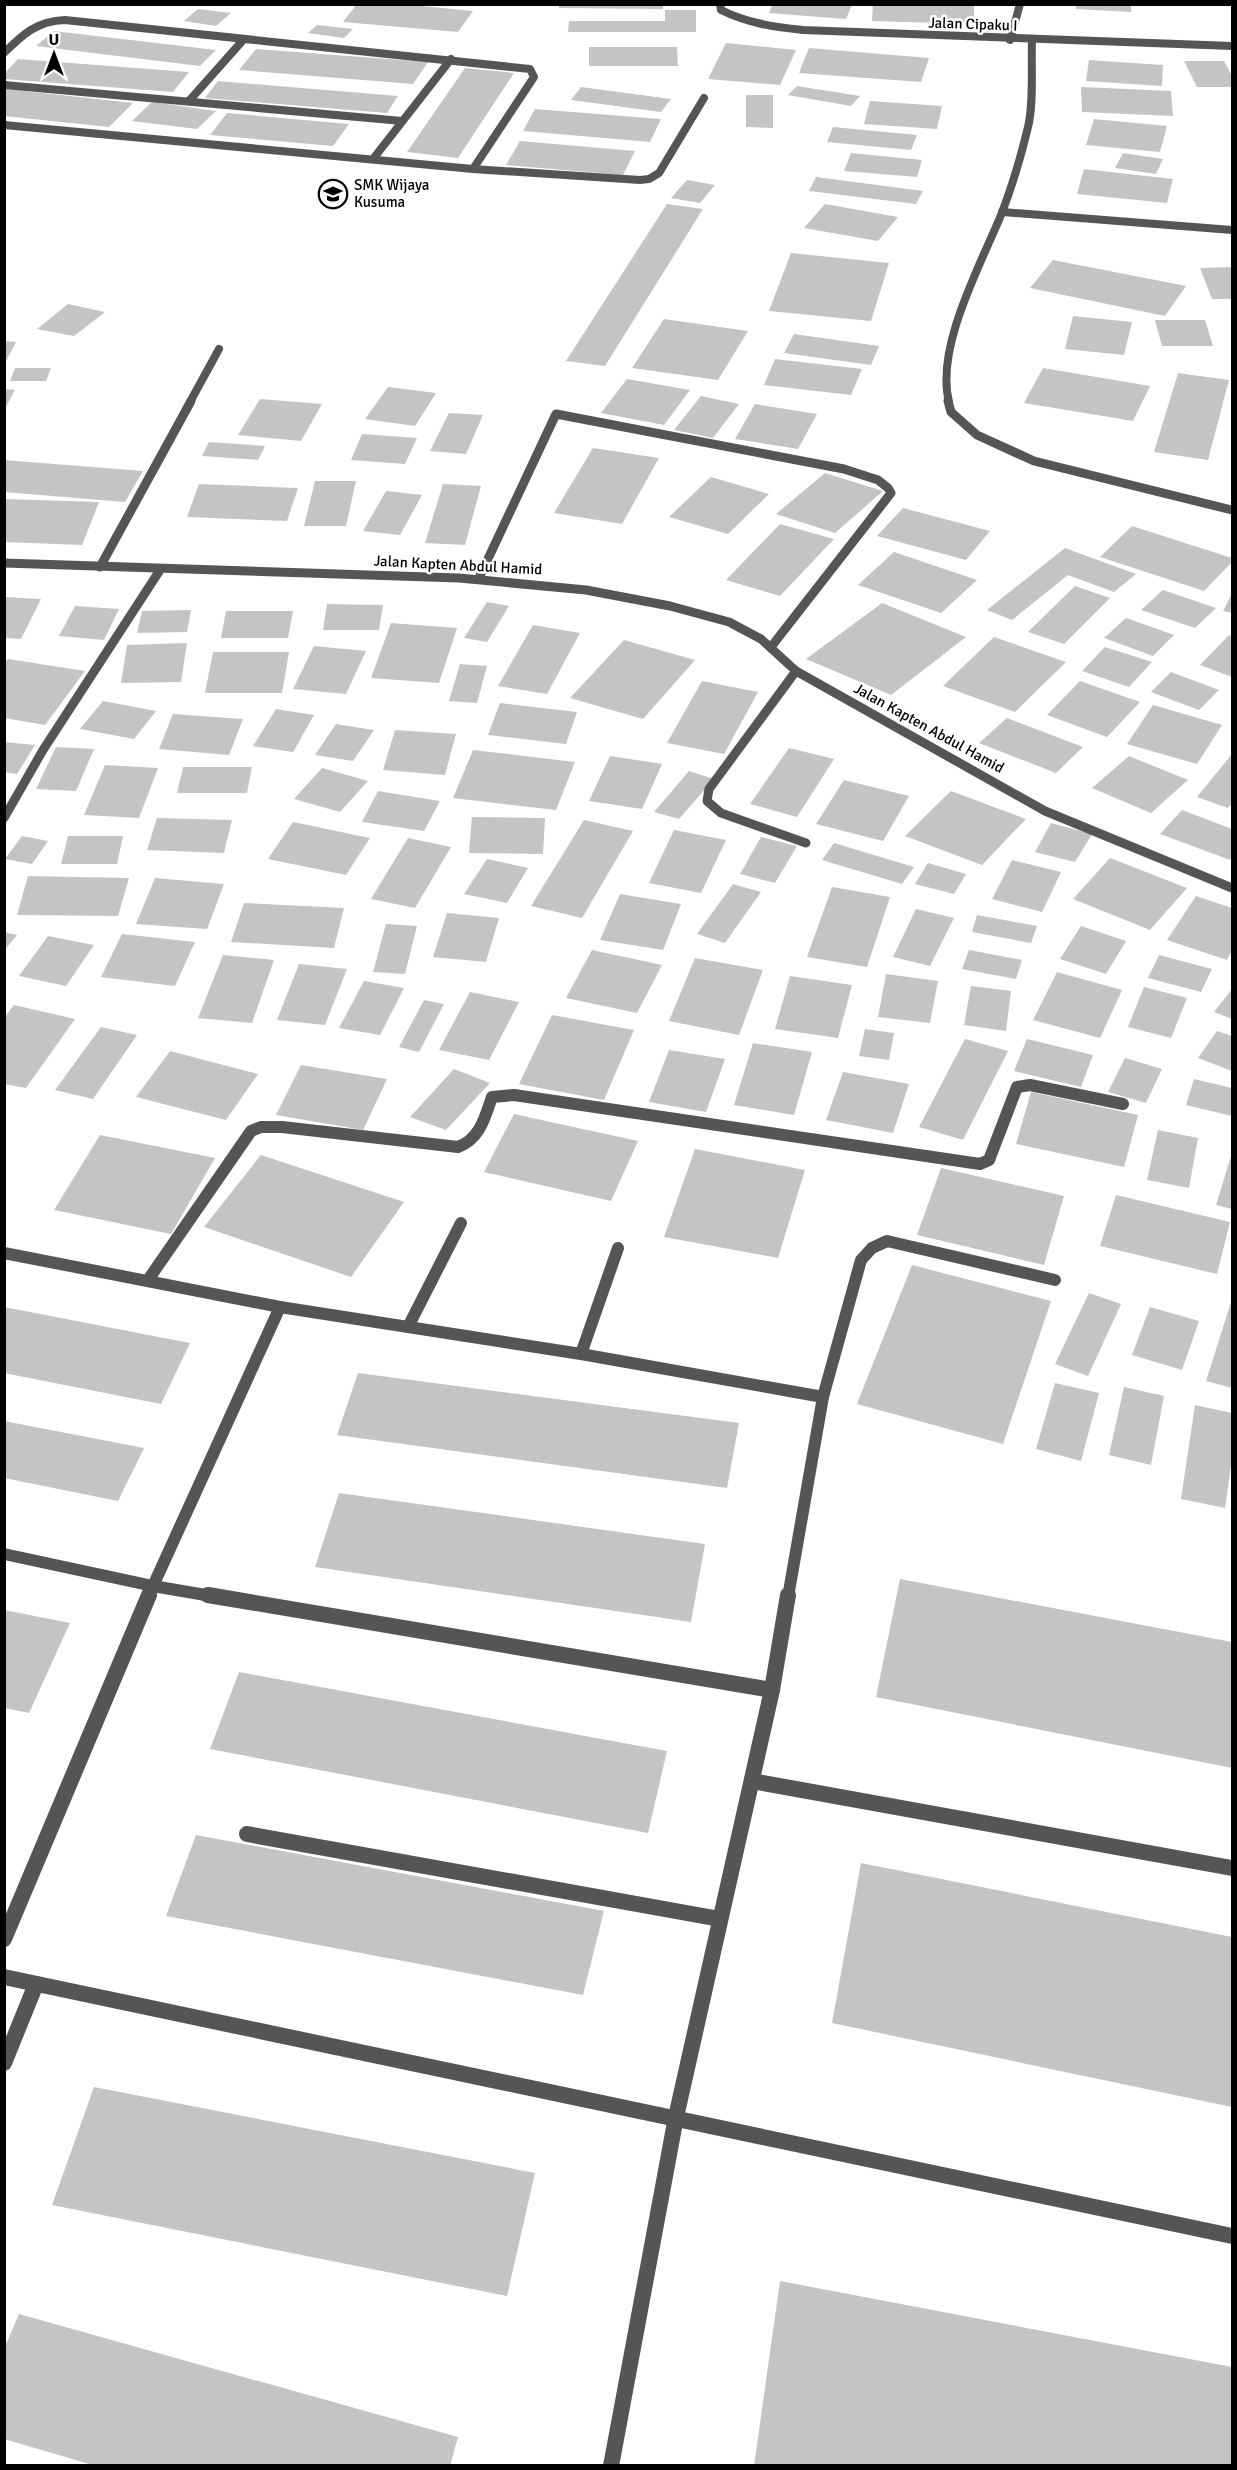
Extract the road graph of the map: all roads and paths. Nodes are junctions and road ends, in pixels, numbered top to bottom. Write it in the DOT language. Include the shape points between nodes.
graph roads {
  1 [pos="720,4"];
  2 [pos="1020,4"];
  3 [pos="244,39"];
  4 [pos="1010,40"];
  5 [pos="1032,40"];
  6 [pos="1233,46"];
  7 [pos="4,53"];
  8 [pos="451,59"];
  9 [pos="4,85"];
  10 [pos="704,98"];
  11 [pos="189,101"];
  12 [pos="402,121"];
  13 [pos="4,125"];
  14 [pos="374,159"];
  15 [pos="473,169"];
  16 [pos="1002,212"];
  17 [pos="1233,230"];
  18 [pos="219,349"];
  19 [pos="1233,510"];
  20 [pos="4,563"];
  21 [pos="100,567"];
  22 [pos="160,570"];
  23 [pos="479,578"];
  24 [pos="771,647"];
  25 [pos="796,671"];
  26 [pos="4,818"];
  27 [pos="806,843"];
  28 [pos="1233,888"];
  29 [pos="1123,1104"];
  30 [pos="461,1223"];
  31 [pos="618,1248"];
  32 [pos="4,1253"];
  33 [pos="148,1280"];
  34 [pos="1055,1280"];
  35 [pos="280,1307"];
  36 [pos="408,1327"];
  37 [pos="581,1354"];
  38 [pos="823,1397"];
  39 [pos="4,1554"];
  40 [pos="153,1586"];
  41 [pos="772,1690"];
  42 [pos="752,1781"];
  43 [pos="247,1834"];
  44 [pos="1233,1868"];
  45 [pos="720,1919"];
  46 [pos="4,1939"];
  47 [pos="4,1977"];
  48 [pos="36,1984"];
  49 [pos="4,2063"];
  50 [pos="676,2116"];
  51 [pos="1233,2236"];
  52 [pos="611,2466"];
  1 -- 4 [label="street, Jalan Cipaku I" via="721,10 731,17 793,29"];
  2 -- 4 [label="street"];
  3 -- 7 [label="street" via="57,20 31,27"];
  3 -- 8 [label="street"];
  3 -- 11 [label="street"];
  4 -- 5 [label="street, Jalan Cipaku I"];
  5 -- 6 [label="street, Jalan Cipaku I"];
  5 -- 16 [label="street" via="1029,125"];
  8 -- 12 [label="street"];
  8 -- 15 [label="street" via="530,69 534,73"];
  9 -- 11 [label="street"];
  10 -- 15 [label="street" via="659,173 646,180"];
  11 -- 12 [label="street"];
  12 -- 14 [label="street"];
  13 -- 14 [label="street"];
  14 -- 15 [label="street"];
  16 -- 17 [label="street"];
  16 -- 19 [label="street" via="962,307 946,366 945,388 951,412 977,435 1034,460"];
  18 -- 21 [label="street"];
  20 -- 21 [label="street, Jalan Kapten Abdul Hamid"];
  21 -- 22 [label="street, Jalan Kapten Abdul Hamid"];
  22 -- 23 [label="street, Jalan Kapten Abdul Hamid"];
  22 -- 26 [label="street" via="43,750"];
  23 -- 24 [label="street, Jalan Kapten Abdul Hamid" via="578,588 650,601 716,617 748,630"];
  23 -- 24 [label="street" via="556,414 844,469 881,481 891,492"];
  24 -- 25 [label="street, Jalan Kapten Abdul Hamid"];
  25 -- 27 [label="street" via="709,789 707,801 721,813"];
  25 -- 28 [label="street, Jalan Kapten Abdul Hamid" via="1045,811"];
  29 -- 33 [label="street" via="1030,1085 1017,1087 989,1160 980,1164 514,1095 492,1097 475,1138 458,1147 261,1127 251,1131"];
  30 -- 36 [label="street"];
  31 -- 37 [label="street"];
  32 -- 33 [label="street"];
  33 -- 35 [label="street"];
  34 -- 38 [label="street" via="887,1241 872,1248 861,1260"];
  35 -- 36 [label="street"];
  35 -- 40 [label="street"];
  36 -- 37 [label="street"];
  37 -- 38 [label="street"];
  38 -- 41 [label="street"];
  39 -- 40 [label="street"];
  40 -- 41 [label="street"];
  40 -- 46 [label="street"];
  41 -- 42 [label="street"];
  42 -- 44 [label="street"];
  42 -- 45 [label="street"];
  43 -- 45 [label="street"];
  45 -- 50 [label="street"];
  47 -- 48 [label="street"];
  48 -- 49 [label="street"];
  48 -- 50 [label="street"];
  50 -- 51 [label="street"];
  50 -- 52 [label="street"];
}
